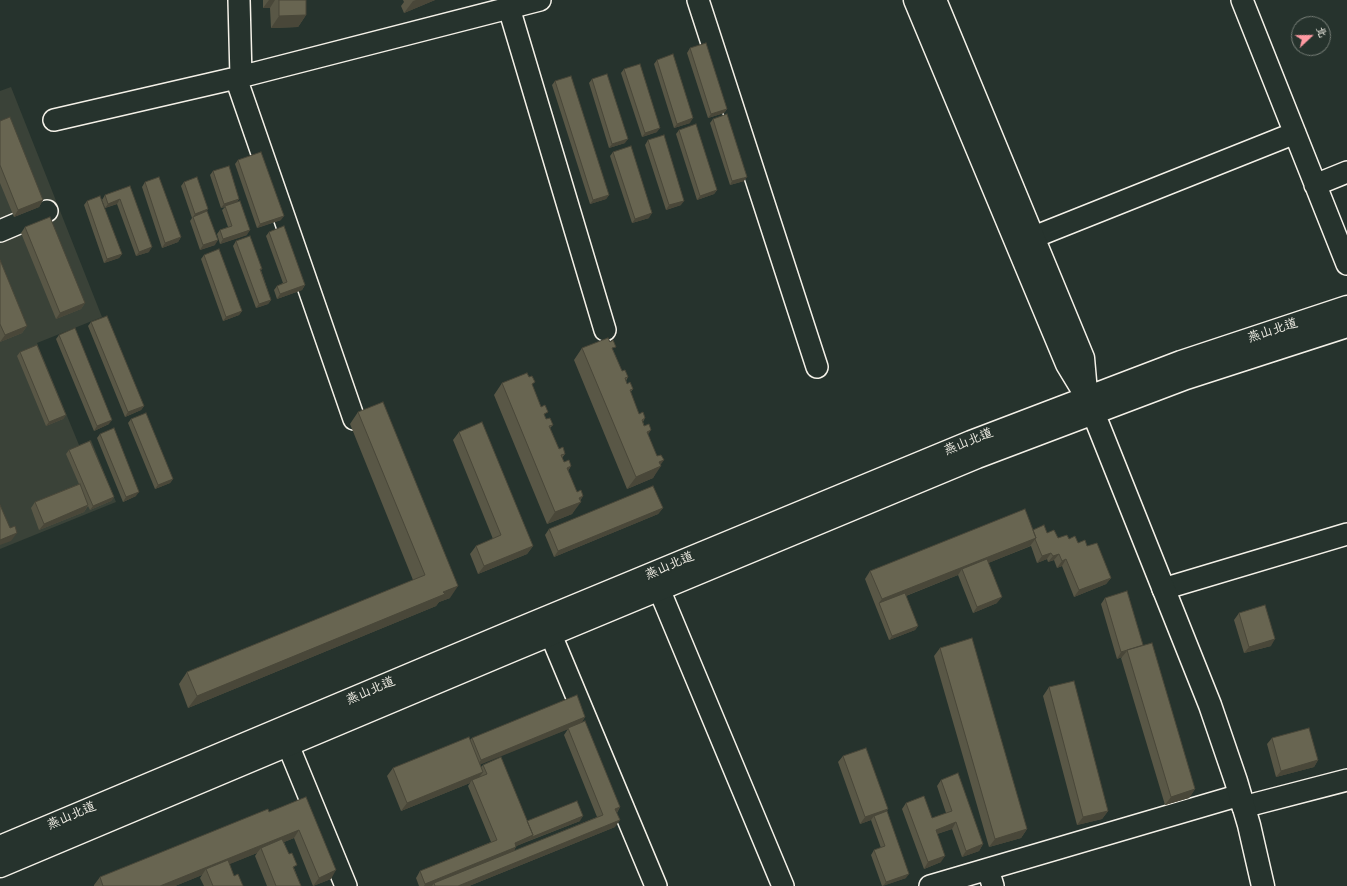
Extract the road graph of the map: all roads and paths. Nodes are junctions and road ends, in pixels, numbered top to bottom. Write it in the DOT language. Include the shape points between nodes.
graph roads {
  1 [pos="239,0"];
  2 [pos="540,0"];
  3 [pos="698,0"];
  4 [pos="915,0"];
  5 [pos="935,0"];
  6 [pos="1242,0"];
  7 [pos="509,8"];
  8 [pos="238,77"];
  9 [pos="54,120"];
  10 [pos="1295,133"];
  11 [pos="1347,172"];
  12 [pos="1315,185"];
  13 [pos="47,212"];
  14 [pos="0,230"];
  15 [pos="1034,237"];
  16 [pos="1347,264"];
  17 [pos="1347,307"];
  18 [pos="1347,326"];
  19 [pos="605,330"];
  20 [pos="817,368"];
  21 [pos="1090,405"];
  22 [pos="354,419"];
  23 [pos="1347,534"];
  24 [pos="1163,588"];
  25 [pos="659,589"];
  26 [pos="551,635"];
  27 [pos="288,745"];
  28 [pos="1347,780"];
  29 [pos="1242,801"];
  30 [pos="0,847"];
  31 [pos="0,866"];
  32 [pos="991,877"];
  33 [pos="346,886"];
  34 [pos="656,886"];
  35 [pos="783,886"];
  36 [pos="930,886"];
  37 [pos="1263,886"];
  1 -- 8 [label="street"];
  2 -- 7 [label="street"];
  3 -- 20 [label="street"];
  4 -- 21 [label="main road" via="1067,364"];
  5 -- 15 [label="main road"];
  6 -- 10 [label="street"];
  7 -- 8 [label="street"];
  7 -- 19 [label="street"];
  8 -- 9 [label="street"];
  8 -- 22 [label="street"];
  10 -- 12 [label="street"];
  10 -- 15 [label="street"];
  11 -- 12 [label="street"];
  12 -- 16 [label="street"];
  13 -- 14 [label="street"];
  15 -- 21 [label="main road" via="1083,358"];
  17 -- 21 [label="main road, 燕山北道" via="1181,362"];
  18 -- 21 [label="main road, 燕山北道" via="1186,378"];
  21 -- 24 [label="main road"];
  21 -- 25 [label="main road, 燕山北道" via="977,457"];
  21 -- 30 [label="main road, 燕山北道" via="964,445"];
  23 -- 24 [label="street"];
  24 -- 29 [label="main road" via="1210,705"];
  25 -- 26 [label="main road, 燕山北道"];
  25 -- 35 [label="street"];
  26 -- 27 [label="main road, 燕山北道"];
  26 -- 34 [label="street"];
  27 -- 31 [label="main road, 燕山北道"];
  27 -- 33 [label="street"];
  28 -- 29 [label="street"];
  29 -- 32 [label="street"];
  29 -- 37 [label="main road"];
  32 -- 36 [label="street"];
}
